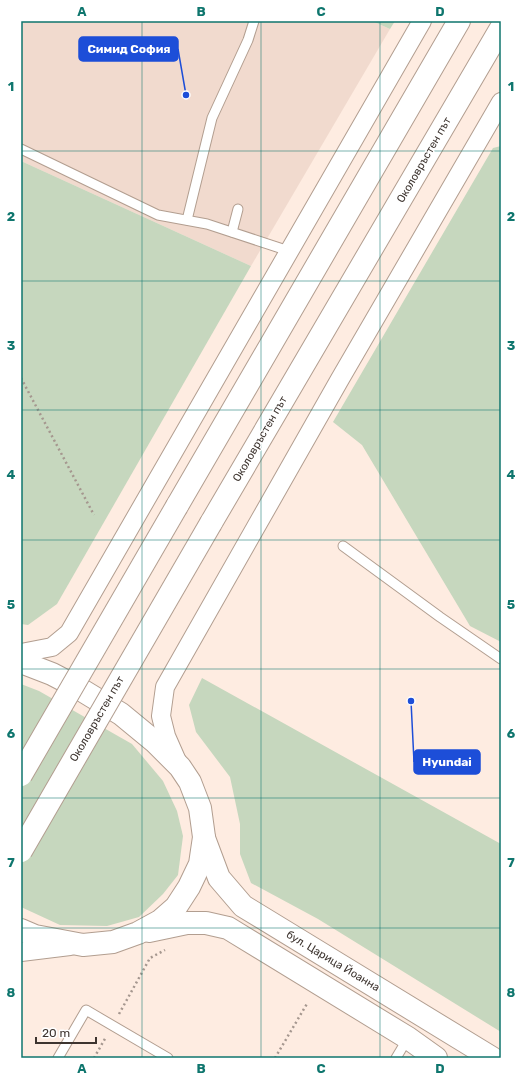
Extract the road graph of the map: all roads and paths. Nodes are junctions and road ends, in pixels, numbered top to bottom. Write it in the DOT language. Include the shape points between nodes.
graph roads {
  1 [pos="254,21"];
  2 [pos="422,21"];
  3 [pos="459,21"];
  4 [pos="501,28"];
  5 [pos="501,102"];
  6 [pos="21,149"];
  7 [pos="238,209"];
  8 [pos="187,220"];
  9 [pos="232,232"];
  10 [pos="289,251"];
  11 [pos="21,378"];
  12 [pos="94,515"];
  13 [pos="343,546"];
  14 [pos="21,653"];
  15 [pos="501,659"];
  16 [pos="21,662"];
  17 [pos="180,767"];
  18 [pos="21,775"];
  19 [pos="204,837"];
  20 [pos="21,851"];
  21 [pos="21,930"];
  22 [pos="138,933"];
  23 [pos="83,945"];
  24 [pos="21,952"];
  25 [pos="150,958"];
  26 [pos="310,999"];
  27 [pos="112,1025"];
  28 [pos="408,1038"];
  29 [pos="58,1058"];
  30 [pos="94,1058"];
  31 [pos="168,1058"];
  32 [pos="275,1058"];
  33 [pos="396,1058"];
  34 [pos="436,1058"];
  35 [pos="492,1058"];
  1 -- 8 [label="lane" via="248,40 212,118"];
  2 -- 10 [label="street"];
  3 -- 18 [label="main road, bridge"];
  4 -- 20 [label="main road, Околовръстен път, bridge"];
  5 -- 17 [label="street" via="165,687 161,716 166,736"];
  6 -- 8 [label="lane" via="158,215"];
  7 -- 9 [label="lane"];
  8 -- 9 [label="lane"];
  9 -- 10 [label="lane"];
  10 -- 14 [label="street" via="69,633 52,647"];
  11 -- 12 [label="path"];
  13 -- 15 [label="lane"];
  16 -- 17 [label="main road" via="52,674 121,714"];
  17 -- 19 [label="main road" via="190,782 200,808"];
  19 -- 22 [label="main road" via="200,864 176,907"];
  19 -- 35 [label="main road, бул. Царица Йоанна" via="219,878 243,906"];
  21 -- 23 [label="main road" via="35,936"];
  22 -- 23 [label="main road" via="113,942"];
  22 -- 28 [label="main road" via="187,923 206,923 228,928"];
  23 -- 24 [label="street"];
  25 -- 27 [label="path"];
  26 -- 32 [label="path"];
  27 -- 29 [label="lane" via="86,1010"];
  27 -- 30 [label="path"];
  27 -- 31 [label="lane"];
  28 -- 33 [label="lane"];
  28 -- 34 [label="main road"];
}
